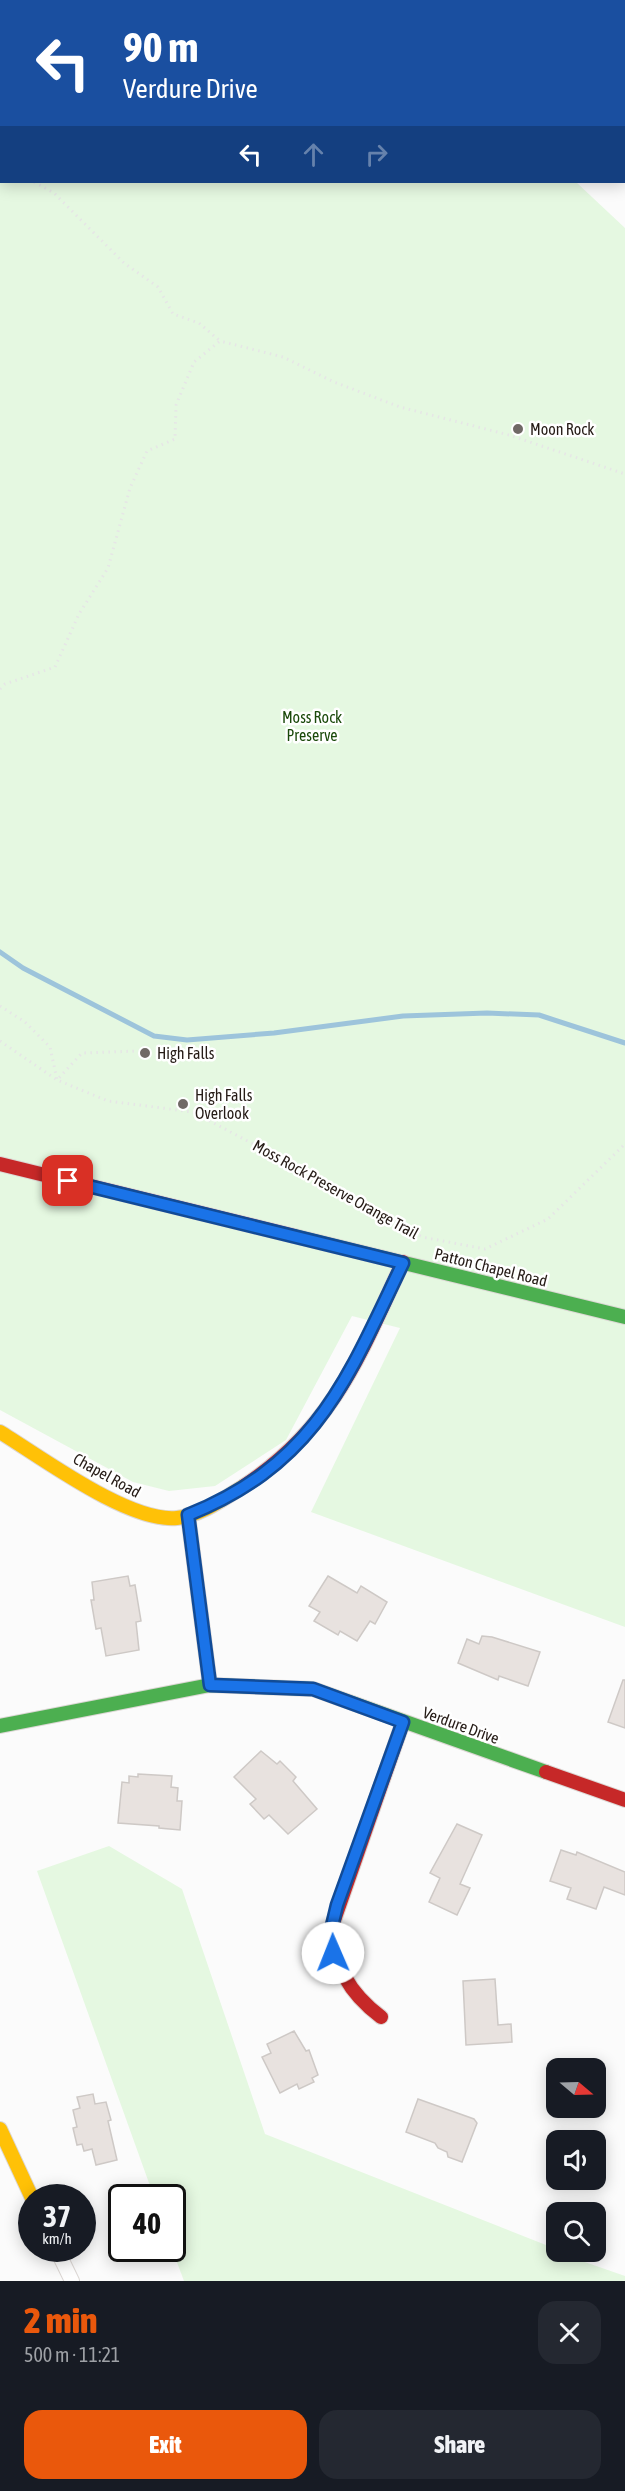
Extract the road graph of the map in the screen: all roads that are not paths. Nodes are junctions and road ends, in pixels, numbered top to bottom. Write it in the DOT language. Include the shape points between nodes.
graph roads {
  1 [pos="0,1164"];
  2 [pos="403,1263"];
  3 [pos="625,1317"];
  4 [pos="0,1432"];
  5 [pos="188,1515"];
  6 [pos="210,1685"];
  7 [pos="403,1722"];
  8 [pos="0,1726"];
  9 [pos="625,1800"];
  10 [pos="381,2017"];
  11 [pos="0,2129"];
  12 [pos="26,2184"];
  13 [pos="63,2262"];
  14 [pos="72,2281"];
  1 -- 2 [label="street, Patton Chapel Road"];
  2 -- 3 [label="street, Patton Chapel Road"];
  2 -- 5 [label="street, Chapel Road" via="351,1371 315,1426 257,1478 218,1503"];
  4 -- 5 [label="street, Chapel Road" via="118,1502 167,1518"];
  5 -- 6 [label="street"];
  6 -- 7 [label="street, Verdure Drive" via="313,1689"];
  6 -- 8 [label="street, Verdure Drive"];
  7 -- 9 [label="street, Verdure Drive"];
  7 -- 10 [label="street" via="332,1926 333,1953 341,1972 357,1999"];
  11 -- 12 [label="street"];
  13 -- 14 [label="street"];
}
